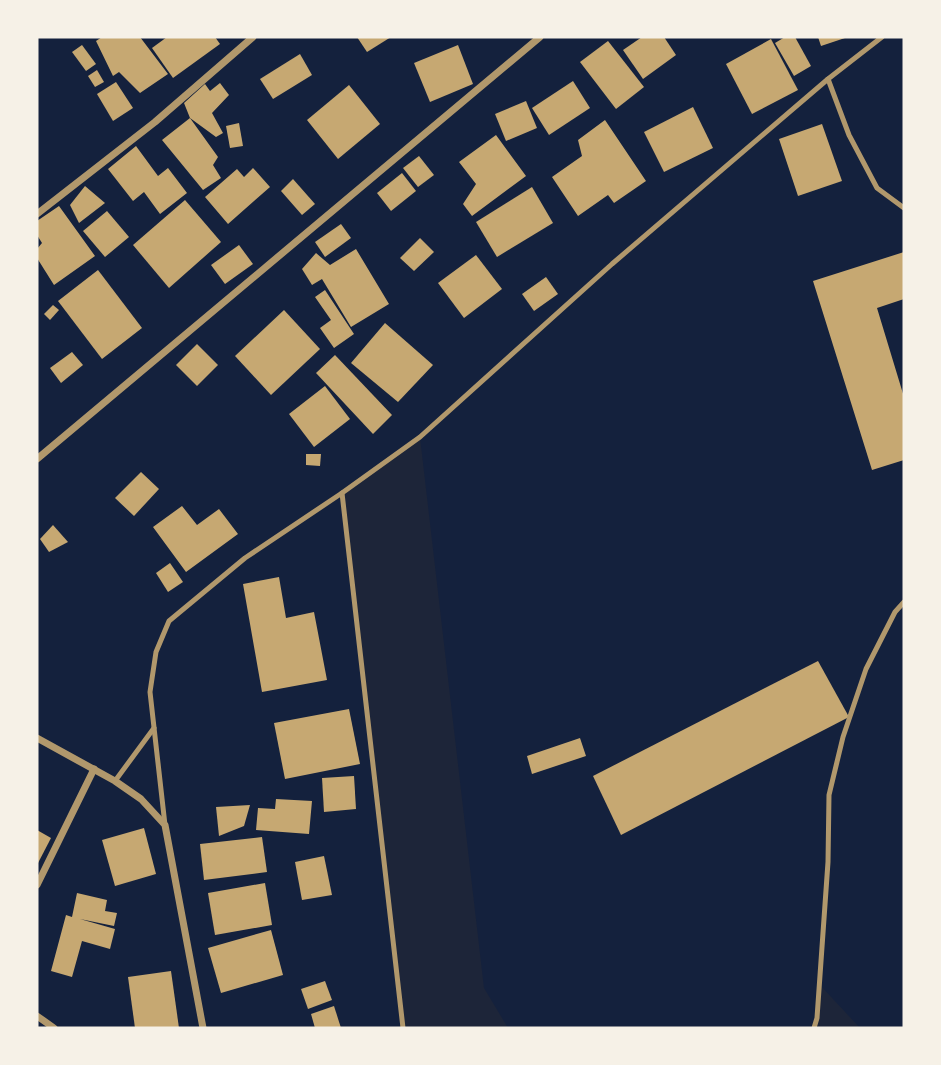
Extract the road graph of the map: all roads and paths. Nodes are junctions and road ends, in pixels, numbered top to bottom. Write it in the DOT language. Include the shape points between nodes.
graph roads {
  1 [pos="253,37"];
  2 [pos="540,37"];
  3 [pos="882,37"];
  4 [pos="828,79"];
  5 [pos="904,208"];
  6 [pos="37,214"];
  7 [pos="37,459"];
  8 [pos="342,493"];
  9 [pos="904,602"];
  10 [pos="154,728"];
  11 [pos="37,738"];
  12 [pos="94,769"];
  13 [pos="115,782"];
  14 [pos="165,825"];
  15 [pos="37,885"];
  16 [pos="37,1016"];
  17 [pos="54,1028"];
  18 [pos="203,1028"];
  19 [pos="403,1028"];
  20 [pos="814,1028"];
  1 -- 6 [label="street" via="155,122"];
  2 -- 7 [label="street"];
  3 -- 4 [label="lane"];
  4 -- 5 [label="lane" via="849,135 877,188"];
  4 -- 8 [label="lane" via="420,437"];
  8 -- 10 [label="lane" via="245,558 169,621 156,652 150,692"];
  8 -- 19 [label="lane"];
  9 -- 20 [label="lane" via="866,669 830,795"];
  10 -- 13 [label="lane"];
  10 -- 14 [label="lane"];
  11 -- 12 [label="street"];
  12 -- 13 [label="street"];
  12 -- 15 [label="street"];
  13 -- 14 [label="street" via="141,799"];
  14 -- 18 [label="street"];
  16 -- 17 [label="street"];
}
